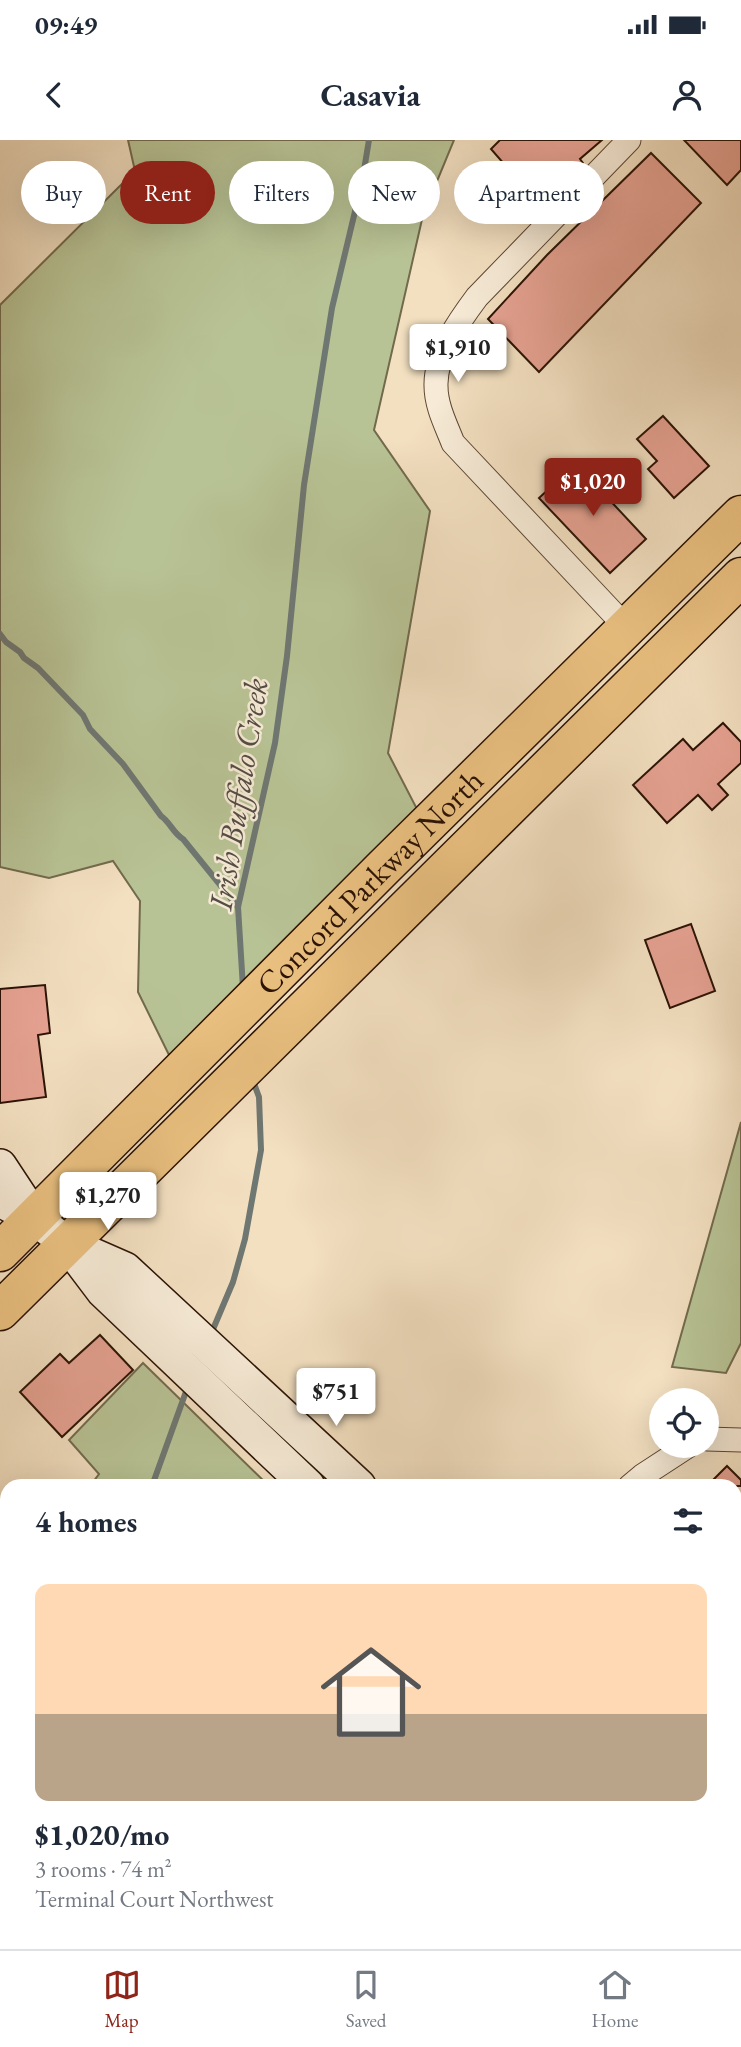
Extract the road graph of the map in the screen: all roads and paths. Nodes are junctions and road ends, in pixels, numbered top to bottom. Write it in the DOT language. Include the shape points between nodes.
graph roads {
  1 [pos="629,140"];
  2 [pos="741,515"];
  3 [pos="741,577"];
  4 [pos="627,628"];
  5 [pos="581,673"];
  6 [pos="376,939"];
  7 [pos="0,1166"];
  8 [pos="0,1200"];
  9 [pos="34,1218"];
  10 [pos="68,1244"];
  11 [pos="0,1252"];
  12 [pos="114,1280"];
  13 [pos="0,1311"];
  14 [pos="719,1439"];
  15 [pos="741,1440"];
  16 [pos="671,1458"];
  17 [pos="304,1479"];
  18 [pos="352,1479"];
  19 [pos="640,1479"];
  1 -- 4 [label="street" via="477,297 455,326 435,384 453,443"];
  2 -- 4 [label="highway, Concord Parkway North"];
  3 -- 6 [label="highway, Concord Parkway North"];
  4 -- 5 [label="highway, Concord Parkway North"];
  5 -- 6 [label="highway" via="591,685 588,698 440,846"];
  5 -- 9 [label="highway, Concord Parkway North"];
  6 -- 10 [label="highway, Concord Parkway North"];
  7 -- 9 [label="main road"];
  8 -- 9 [label="main road"];
  9 -- 10 [label="main road"];
  9 -- 11 [label="highway, Concord Parkway North"];
  10 -- 12 [label="main road"];
  10 -- 13 [label="highway, Concord Parkway North"];
  12 -- 17 [label="main road" via="250,1433"];
  12 -- 18 [label="main road" via="277,1409"];
  14 -- 15 [label="street"];
  16 -- 19 [label="street"];
}
